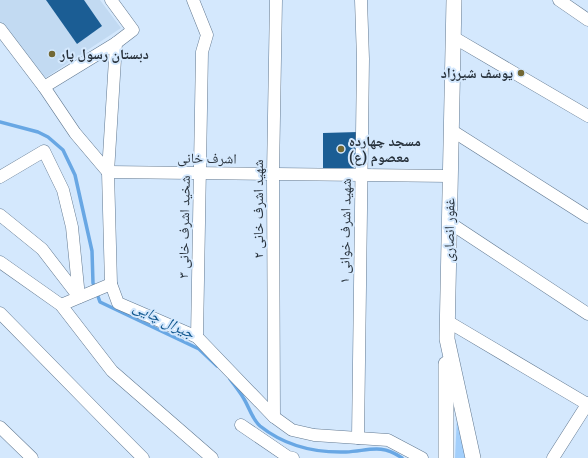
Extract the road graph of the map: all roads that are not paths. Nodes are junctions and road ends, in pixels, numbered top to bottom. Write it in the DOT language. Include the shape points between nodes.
graph roads {
  1 [pos="111,0"];
  2 [pos="193,0"];
  3 [pos="276,0"];
  4 [pos="361,0"];
  5 [pos="454,0"];
  6 [pos="559,0"];
  7 [pos="588,20"];
  8 [pos="0,29"];
  9 [pos="453,37"];
  10 [pos="116,43"];
  11 [pos="44,87"];
  12 [pos="588,116"];
  13 [pos="451,130"];
  14 [pos="108,172"];
  15 [pos="200,173"];
  16 [pos="273,174"];
  17 [pos="361,174"];
  18 [pos="450,176"];
  19 [pos="0,177"];
  20 [pos="0,215"];
  21 [pos="588,217"];
  22 [pos="450,223"];
  23 [pos="0,262"];
  24 [pos="107,285"];
  25 [pos="79,296"];
  26 [pos="61,305"];
  27 [pos="0,313"];
  28 [pos="588,314"];
  29 [pos="447,321"];
  30 [pos="198,337"];
  31 [pos="447,340"];
  32 [pos="588,404"];
  33 [pos="274,417"];
  34 [pos="241,425"];
  35 [pos="0,427"];
  36 [pos="358,438"];
  37 [pos="32,458"];
  38 [pos="143,458"];
  39 [pos="212,458"];
  40 [pos="293,458"];
  41 [pos="422,458"];
  42 [pos="446,458"];
  43 [pos="473,458"];
  44 [pos="553,458"];
  1 -- 10 [label="street" via="133,30"];
  2 -- 15 [label="street, شخید اشرف خانی ۳" via="207,35 202,52"];
  3 -- 16 [label="street, شهید اشرف خانی ۲"];
  4 -- 17 [label="street, شهید اشرف خوانی ۱"];
  5 -- 9 [label="street, غفور انصاری"];
  6 -- 7 [label="street"];
  8 -- 11 [label="street"];
  9 -- 12 [label="street"];
  9 -- 13 [label="street, غفور انصاری"];
  10 -- 11 [label="street"];
  10 -- 14 [label="street"];
  11 -- 14 [label="street" via="75,133"];
  13 -- 18 [label="street, غفور انصاری"];
  13 -- 21 [label="street"];
  14 -- 15 [label="street, اشرف خانی"];
  14 -- 24 [label="street"];
  15 -- 16 [label="street, اشرف خانی"];
  15 -- 30 [label="street, شخید اشرف خانی ۳"];
  16 -- 17 [label="street, اشرف خانی"];
  16 -- 33 [label="street, شهید اشرف خانی ۲"];
  17 -- 18 [label="street, اشرف خانی"];
  17 -- 36 [label="street, شهید اشرف خوانی ۱"];
  18 -- 22 [label="street, غفور انصاری"];
  19 -- 25 [label="street" via="44,151 63,190 72,227"];
  20 -- 25 [label="street" via="42,249"];
  22 -- 28 [label="street"];
  22 -- 29 [label="street, غفور انصاری"];
  23 -- 26 [label="street"];
  24 -- 25 [label="street"];
  24 -- 30 [label="street" via="118,303"];
  25 -- 26 [label="street"];
  26 -- 39 [label="street" via="112,372"];
  27 -- 38 [label="street"];
  29 -- 31 [label="street, غفور انصاری"];
  29 -- 32 [label="street"];
  30 -- 33 [label="street"];
  31 -- 42 [label="street"];
  31 -- 43 [label="street, غفور انصاری"];
  32 -- 44 [label="street"];
  33 -- 36 [label="street" via="292,430 314,435"];
  34 -- 40 [label="street"];
  35 -- 37 [label="street"];
  36 -- 41 [label="street" via="388,440"];
}
